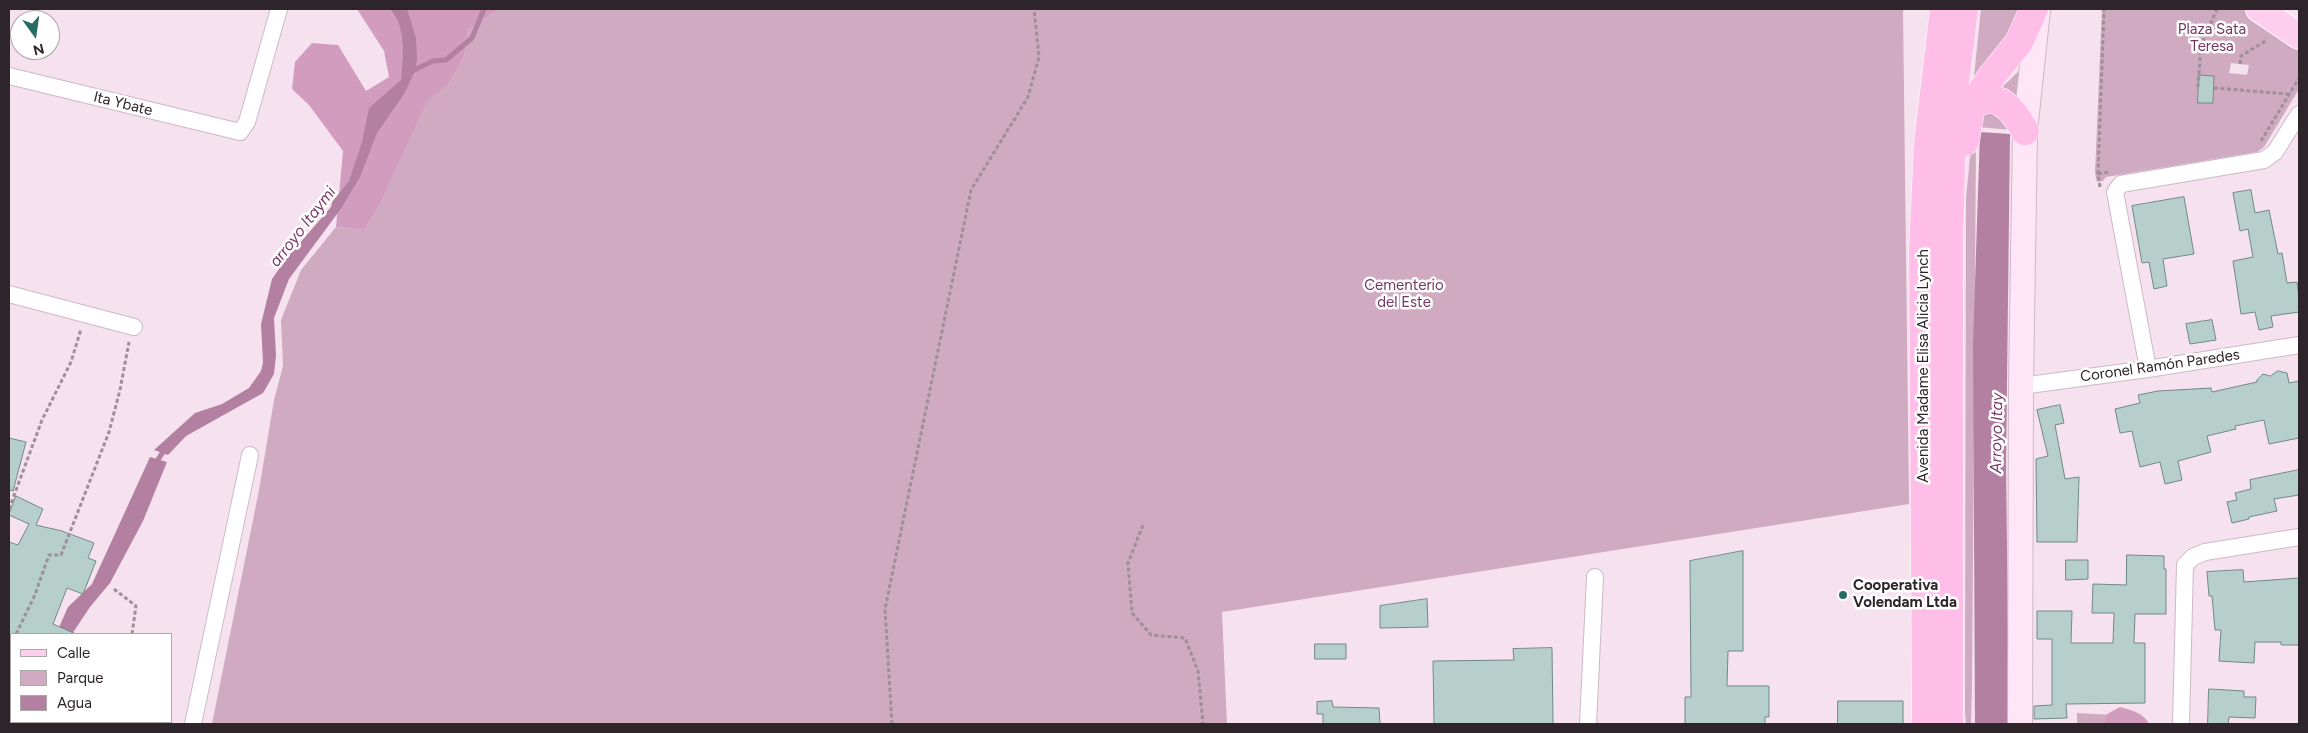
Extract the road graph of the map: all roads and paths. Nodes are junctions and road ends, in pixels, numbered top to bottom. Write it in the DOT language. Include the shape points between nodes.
graph roads {
  1 [pos="279,9"];
  2 [pos="1034,9"];
  3 [pos="1928,9"];
  4 [pos="1944,9"];
  5 [pos="1964,9"];
  6 [pos="2036,9"];
  7 [pos="2104,9"];
  8 [pos="2217,9"];
  9 [pos="2259,9"];
  10 [pos="2271,31"];
  11 [pos="2299,36"];
  12 [pos="2240,64"];
  13 [pos="9,76"];
  14 [pos="2299,78"];
  15 [pos="2198,87"];
  16 [pos="2214,88"];
  17 [pos="2289,94"];
  18 [pos="1971,107"];
  19 [pos="2299,114"];
  20 [pos="2025,131"];
  21 [pos="2260,142"];
  22 [pos="2117,171"];
  23 [pos="2098,174"];
  24 [pos="2101,192"];
  25 [pos="1936,246"];
  26 [pos="9,294"];
  27 [pos="81,328"];
  28 [pos="132,334"];
  29 [pos="2299,345"];
  30 [pos="2148,369"];
  31 [pos="2021,386"];
  32 [pos="250,455"];
  33 [pos="9,509"];
  34 [pos="1143,525"];
  35 [pos="2299,536"];
  36 [pos="1595,576"];
  37 [pos="114,588"];
  38 [pos="16,633"];
  39 [pos="132,633"];
  40 [pos="193,724"];
  41 [pos="892,724"];
  42 [pos="1203,724"];
  43 [pos="1588,724"];
  44 [pos="1926,724"];
  45 [pos="1949,724"];
  46 [pos="2020,724"];
  47 [pos="2181,724"];
  1 -- 13 [label="street, Ita Ybate" via="247,122 244,129 237,132"];
  2 -- 41 [label="path" via="1040,57 1028,97 971,190 885,609"];
  3 -- 25 [label="highway" via="1917,173"];
  4 -- 25 [label="highway, Avenida Madame Elisa Alicia Lynch" via="1928,144"];
  5 -- 25 [label="highway, Avenida Madame Elisa Alicia Lynch"];
  6 -- 18 [label="highway" via="2019,42"];
  6 -- 20 [label="main road"];
  7 -- 23 [label="path"];
  8 -- 15 [label="path" via="2201,46"];
  9 -- 11 [label="main road"];
  10 -- 12 [label="path" via="2264,42 2242,56"];
  14 -- 17 [label="path"];
  16 -- 17 [label="path"];
  17 -- 21 [label="path"];
  18 -- 20 [label="highway" via="1979,101 1996,100 2008,106"];
  18 -- 25 [label="highway" via="1957,213"];
  19 -- 30 [label="street" via="2275,152 2264,160 2121,184 2115,192"];
  20 -- 31 [label="main road"];
  22 -- 23 [label="path"];
  23 -- 24 [label="path"];
  25 -- 44 [label="highway, Avenida Madame Elisa Alicia Lynch"];
  25 -- 45 [label="highway, Avenida Madame Elisa Alicia Lynch"];
  26 -- 28 [label="street"];
  27 -- 33 [label="path" via="71,362 42,420"];
  28 -- 38 [label="path" via="120,390 97,466 61,555 49,555"];
  29 -- 30 [label="street, Coronel Ramón Paredes"];
  30 -- 31 [label="street, Coronel Ramón Paredes"];
  31 -- 46 [label="main road"];
  32 -- 40 [label="street"];
  34 -- 42 [label="path" via="1128,563 1132,613 1151,635 1184,638 1198,671"];
  35 -- 47 [label="street" via="2205,552 2185,565"];
  36 -- 43 [label="street"];
  37 -- 39 [label="path" via="136,606"];
}
